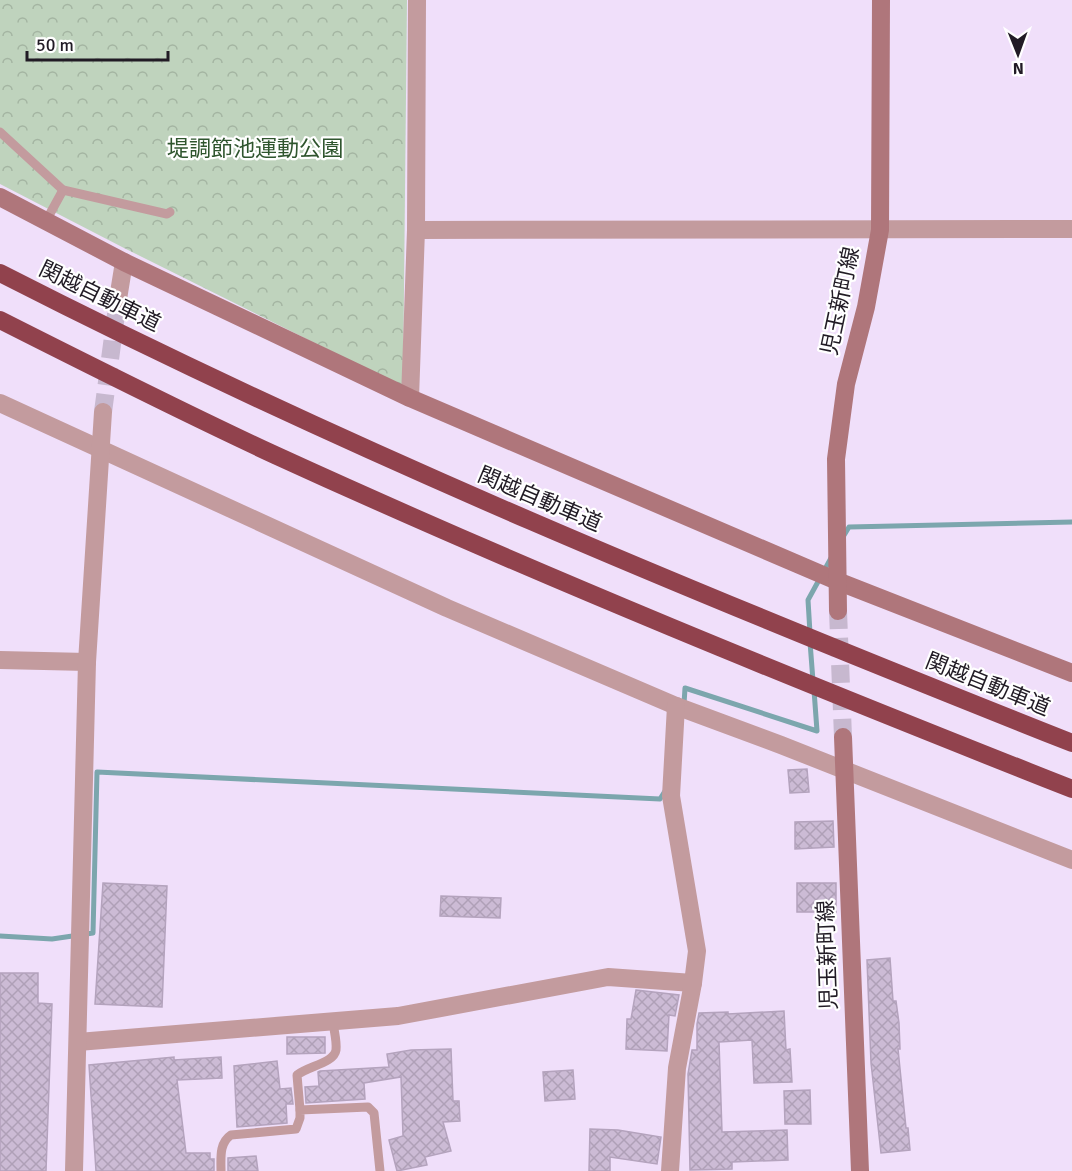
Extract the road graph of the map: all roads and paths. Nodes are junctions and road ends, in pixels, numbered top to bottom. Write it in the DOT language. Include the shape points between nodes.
graph roads {
  1 [pos="417,0"];
  2 [pos="880,0"];
  3 [pos="0,132"];
  4 [pos="63,190"];
  5 [pos="0,197"];
  6 [pos="170,212"];
  7 [pos="46,221"];
  8 [pos="1072,229"];
  9 [pos="416,230"];
  10 [pos="879,230"];
  11 [pos="124,262"];
  12 [pos="0,273"];
  13 [pos="118,299"];
  14 [pos="0,320"];
  15 [pos="410,398"];
  16 [pos="0,403"];
  17 [pos="103,412"];
  18 [pos="101,450"];
  19 [pos="837,581"];
  20 [pos="838,611"];
  21 [pos="0,660"];
  22 [pos="87,662"];
  23 [pos="1072,673"];
  24 [pos="676,706"];
  25 [pos="843,737"];
  26 [pos="1072,743"];
  27 [pos="844,770"];
  28 [pos="1072,789"];
  29 [pos="1072,860"];
  30 [pos="693,983"];
  31 [pos="333,1022"];
  32 [pos="78,1042"];
  33 [pos="300,1110"];
  34 [pos="74,1171"];
  35 [pos="220,1171"];
  36 [pos="380,1171"];
  37 [pos="669,1171"];
  38 [pos="860,1171"];
  1 -- 9 [label="street"];
  2 -- 10 [label="street, 児玉新町線"];
  3 -- 4 [label="lane"];
  4 -- 6 [label="lane"];
  4 -- 7 [label="lane"];
  5 -- 7 [label="street"];
  7 -- 11 [label="street"];
  8 -- 10 [label="street"];
  9 -- 10 [label="street"];
  9 -- 15 [label="street"];
  10 -- 19 [label="street, 児玉新町線" via="866,307 846,384 836,459"];
  11 -- 13 [label="street"];
  11 -- 15 [label="street"];
  12 -- 26 [label="highway, 関越自動車道" via="410,468 729,605"];
  14 -- 28 [label="highway" via="274,454 518,563"];
  15 -- 19 [label="street"];
  16 -- 18 [label="street"];
  17 -- 18 [label="street"];
  18 -- 22 [label="street"];
  18 -- 24 [label="street" via="447,608"];
  19 -- 20 [label="street, 児玉新町線"];
  19 -- 23 [label="street"];
  21 -- 22 [label="street"];
  22 -- 32 [label="street"];
  24 -- 27 [label="street"];
  24 -- 30 [label="street" via="671,796 697,951"];
  25 -- 27 [label="street, 児玉新町線"];
  27 -- 29 [label="street"];
  27 -- 38 [label="street, 児玉新町線"];
  30 -- 31 [label="street" via="608,977 398,1016"];
  30 -- 37 [label="street" via="677,1068"];
  31 -- 32 [label="street"];
  31 -- 33 [label="lane" via="336,1052 331,1060 305,1068 297,1075"];
  32 -- 34 [label="street"];
  33 -- 35 [label="lane" via="296,1129 231,1135 221,1148"];
  33 -- 36 [label="lane" via="368,1107 374,1113"];
}
